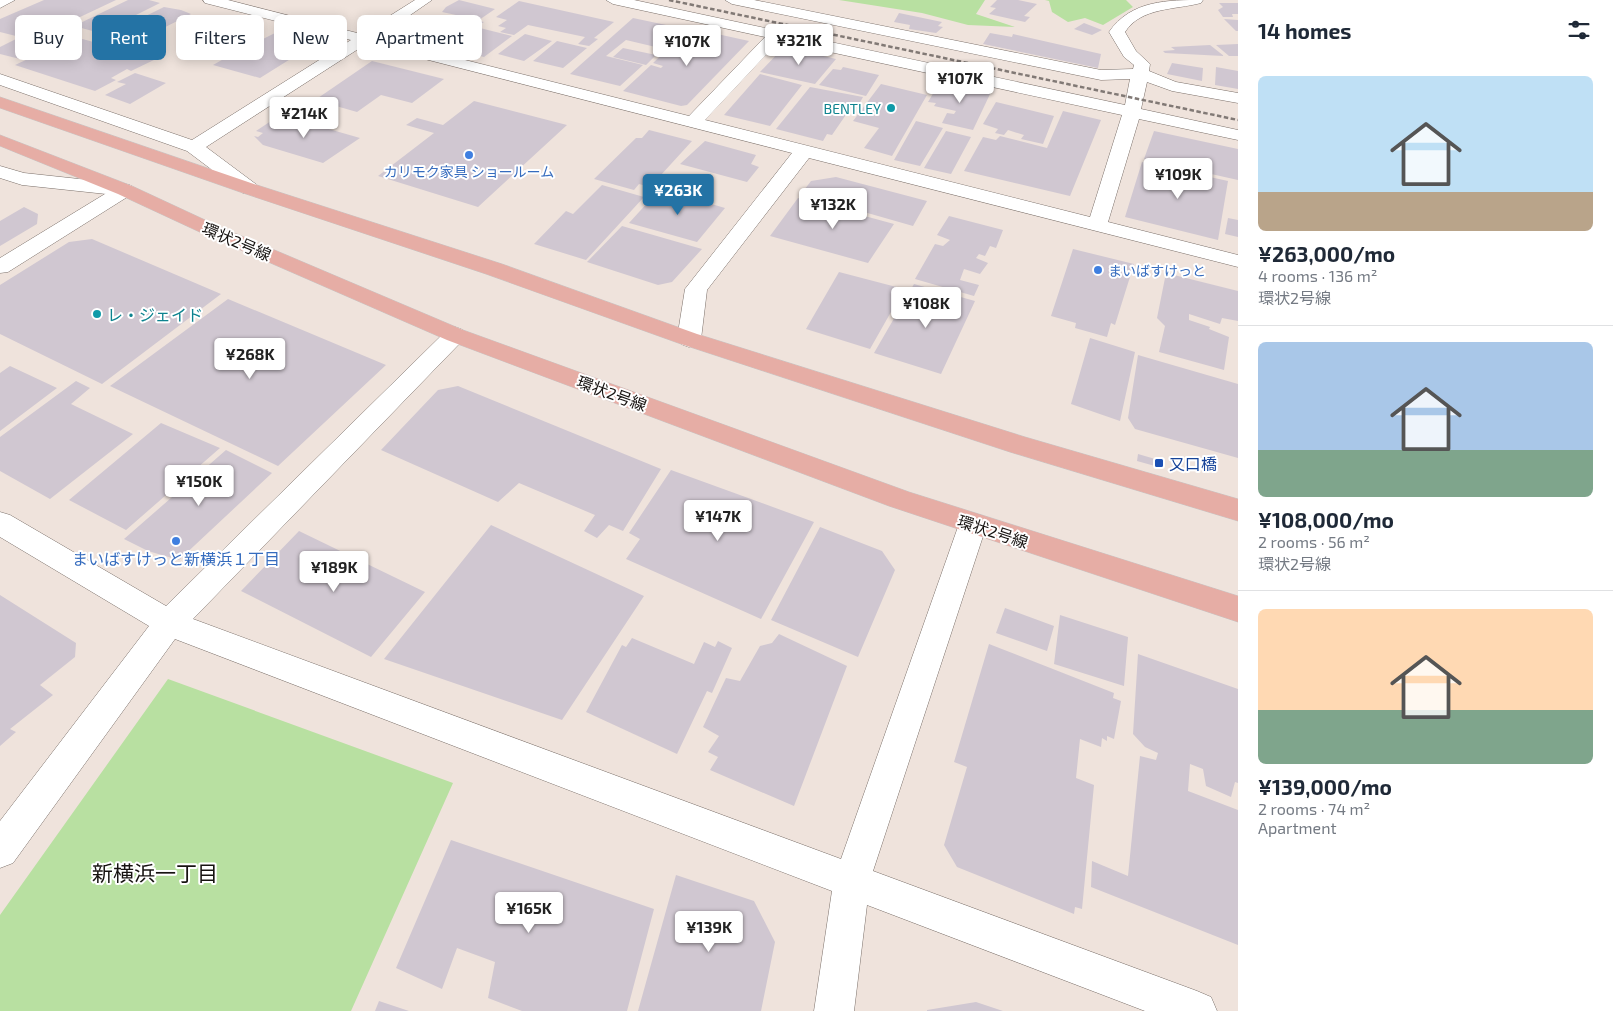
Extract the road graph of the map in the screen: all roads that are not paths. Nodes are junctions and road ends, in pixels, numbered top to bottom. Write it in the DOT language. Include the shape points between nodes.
graph roads {
  1 [pos="8,0"];
  2 [pos="210,0"];
  3 [pos="425,0"];
  4 [pos="613,0"];
  5 [pos="732,0"];
  6 [pos="1196,0"];
  7 [pos="0,4"];
  8 [pos="402,15"];
  9 [pos="776,35"];
  10 [pos="357,38"];
  11 [pos="357,44"];
  12 [pos="443,60"];
  13 [pos="1141,74"];
  14 [pos="0,79"];
  15 [pos="1238,98"];
  16 [pos="0,102"];
  17 [pos="1132,112"];
  18 [pos="693,123"];
  19 [pos="1238,134"];
  20 [pos="0,140"];
  21 [pos="194,147"];
  22 [pos="804,151"];
  23 [pos="0,172"];
  24 [pos="250,189"];
  25 [pos="125,190"];
  26 [pos="1097,226"];
  27 [pos="1238,261"];
  28 [pos="0,267"];
  29 [pos="454,335"];
  30 [pos="689,339"];
  31 [pos="1238,510"];
  32 [pos="0,523"];
  33 [pos="973,524"];
  34 [pos="1238,609"];
  35 [pos="169,623"];
  36 [pos="0,850"];
  37 [pos="852,880"];
  38 [pos="834,1011"];
  39 [pos="1198,1011"];
  1 -- 7 [label="street"];
  2 -- 10 [label="street"];
  3 -- 8 [label="street"];
  4 -- 9 [label="street"];
  5 -- 13 [label="street" via="1101,75"];
  6 -- 13 [label="street" via="1135,14 1122,22 1117,32 1130,54 1142,64"];
  9 -- 17 [label="street"];
  9 -- 18 [label="street"];
  11 -- 21 [label="street"];
  12 -- 18 [label="street"];
  13 -- 15 [label="street" via="1172,86"];
  13 -- 17 [label="street"];
  14 -- 21 [label="street"];
  16 -- 24 [label="main road"];
  17 -- 19 [label="street"];
  17 -- 26 [label="street"];
  18 -- 22 [label="street"];
  20 -- 25 [label="main road, 環状2号線"];
  21 -- 24 [label="street"];
  22 -- 26 [label="street"];
  22 -- 30 [label="street" via="696,289"];
  23 -- 25 [label="street" via="22,179"];
  24 -- 30 [label="main road" via="494,269"];
  25 -- 28 [label="street"];
  25 -- 29 [label="main road, 環状2号線"];
  26 -- 27 [label="street"];
  29 -- 33 [label="main road, 環状2号線"];
  29 -- 35 [label="street"];
  30 -- 31 [label="main road" via="1019,445"];
  32 -- 35 [label="street"];
  33 -- 34 [label="main road, 環状2号線"];
  33 -- 37 [label="street"];
  35 -- 36 [label="street"];
  35 -- 37 [label="street"];
  37 -- 38 [label="street"];
  37 -- 39 [label="street"];
}
